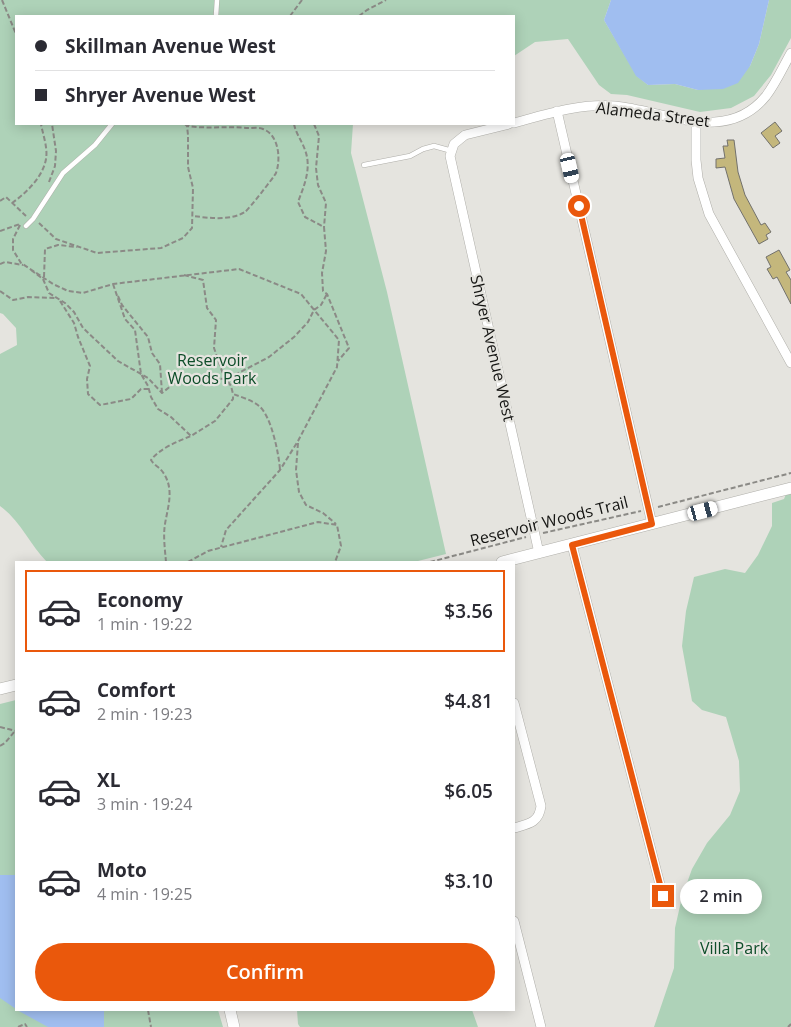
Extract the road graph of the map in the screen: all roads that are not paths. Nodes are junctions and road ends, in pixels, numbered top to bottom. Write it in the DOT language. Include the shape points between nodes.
graph roads {
  1 [pos="216,0"];
  2 [pos="216,15"];
  3 [pos="791,53"];
  4 [pos="557,111"];
  5 [pos="515,123"];
  6 [pos="696,123"];
  7 [pos="111,125"];
  8 [pos="505,125"];
  9 [pos="453,147"];
  10 [pos="364,165"];
  11 [pos="26,226"];
  12 [pos="791,362"];
  13 [pos="791,488"];
  14 [pos="652,524"];
  15 [pos="572,545"];
  16 [pos="539,553"];
  17 [pos="506,561"];
  18 [pos="15,685"];
  19 [pos="0,688"];
  20 [pos="515,707"];
  21 [pos="515,828"];
  22 [pos="663,896"];
  23 [pos="515,925"];
  24 [pos="230,1011"];
  25 [pos="234,1027"];
  26 [pos="541,1027"];
  1 -- 2 [label="lane"];
  3 -- 6 [label="street, Alameda Street" via="766,96 752,109 736,118"];
  4 -- 5 [label="street, Alameda Street"];
  4 -- 6 [label="street, Alameda Street" via="613,106"];
  4 -- 14 [label="street"];
  6 -- 12 [label="street" via="698,178 709,214"];
  7 -- 11 [label="lane" via="95,145 63,173"];
  8 -- 9 [label="street" via="465,135"];
  9 -- 10 [label="lane" via="434,146 410,156"];
  9 -- 16 [label="street, Shryer Avenue West" via="450,156"];
  13 -- 14 [label="main road"];
  14 -- 15 [label="main road"];
  15 -- 16 [label="main road"];
  15 -- 22 [label="street"];
  16 -- 17 [label="main road"];
  18 -- 19 [label="main road"];
  20 -- 21 [label="street" via="541,806 538,817 530,824"];
  23 -- 26 [label="street"];
  24 -- 25 [label="main road"];
}
